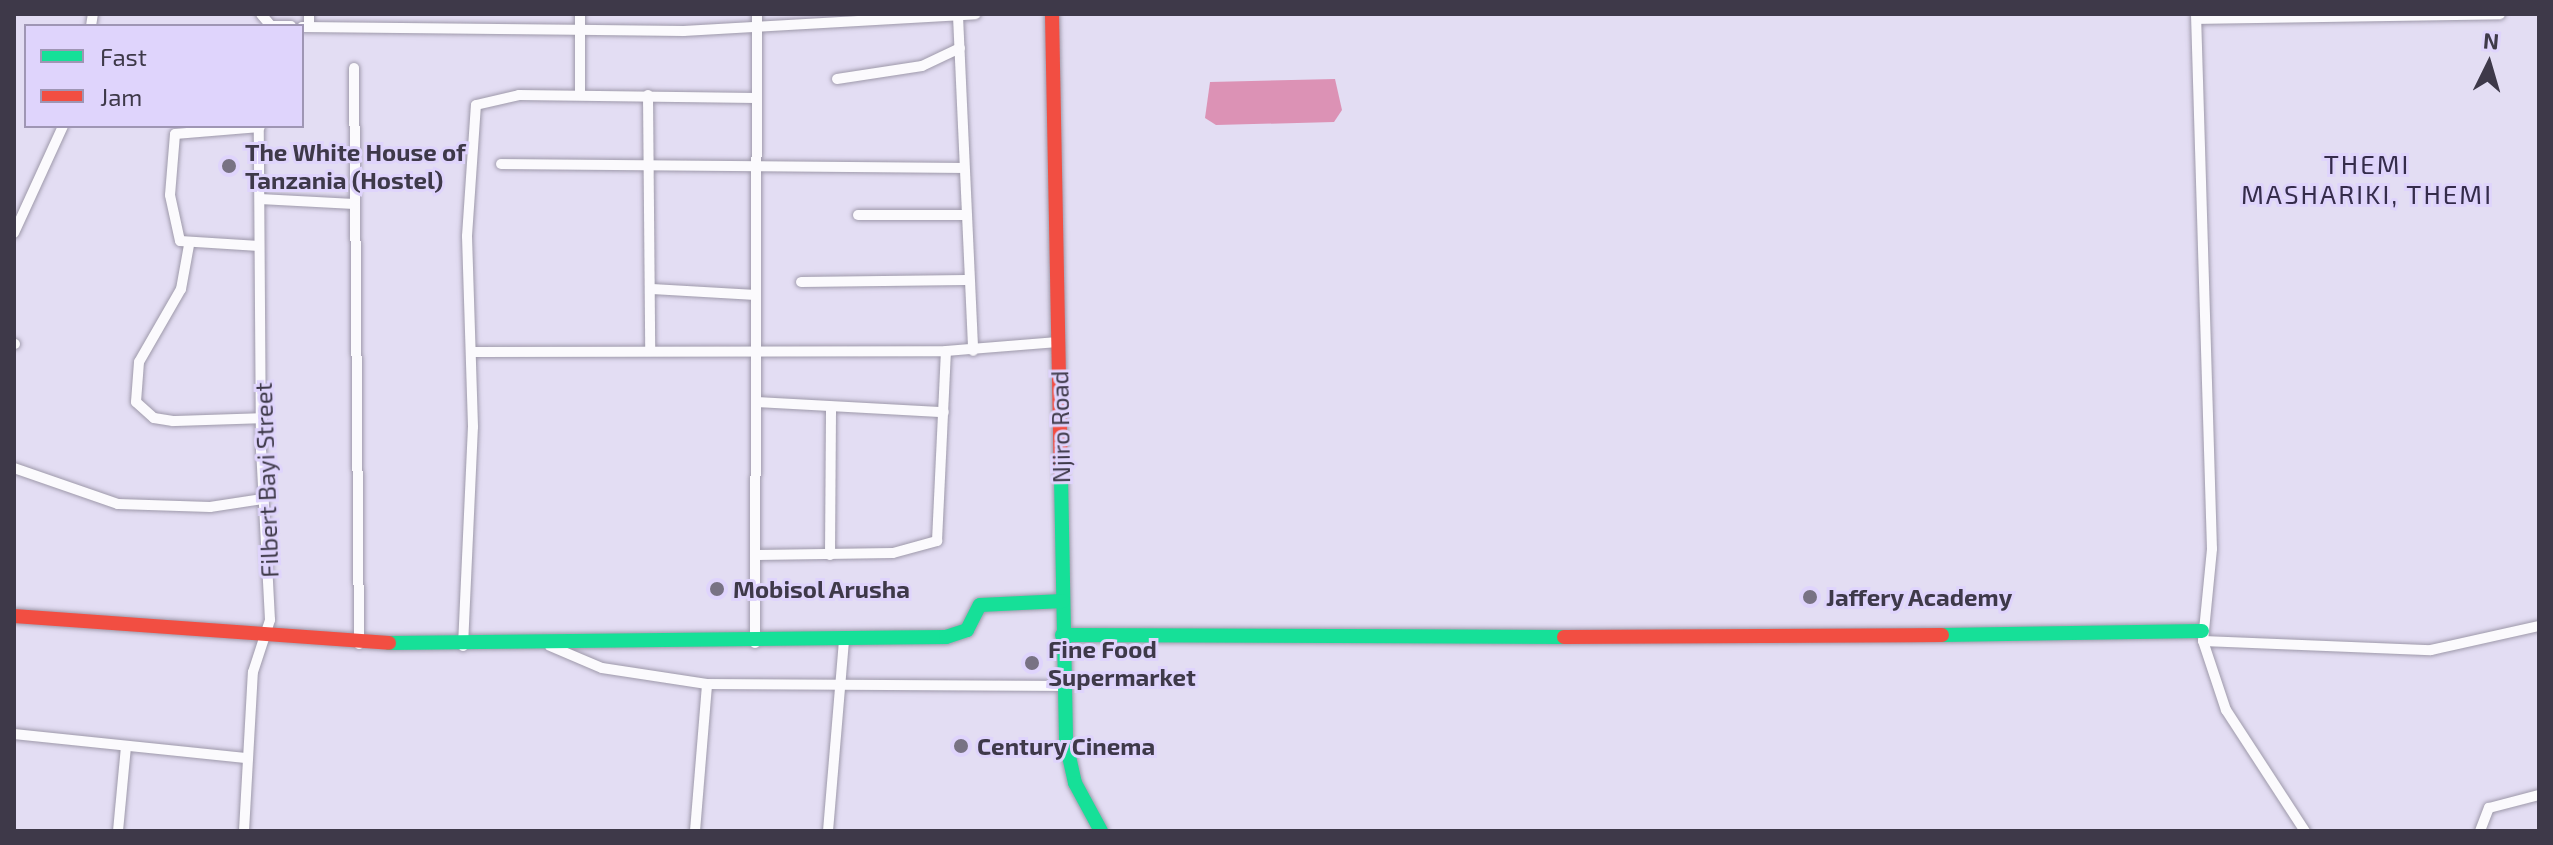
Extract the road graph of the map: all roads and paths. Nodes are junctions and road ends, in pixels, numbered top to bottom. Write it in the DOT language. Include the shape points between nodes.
graph roads {
  1 [pos="309,14"];
  2 [pos="474,14"];
  3 [pos="580,14"];
  4 [pos="757,14"];
  5 [pos="976,14"];
  6 [pos="1052,14"];
  7 [pos="2500,14"];
  8 [pos="958,16"];
  9 [pos="2196,16"];
  10 [pos="305,27"];
  11 [pos="474,27"];
  12 [pos="757,28"];
  13 [pos="580,30"];
  14 [pos="960,48"];
  15 [pos="354,68"];
  16 [pos="837,79"];
  17 [pos="580,94"];
  18 [pos="648,95"];
  19 [pos="756,98"];
  20 [pos="62,128"];
  21 [pos="239,128"];
  22 [pos="260,128"];
  23 [pos="501,164"];
  24 [pos="651,168"];
  25 [pos="756,168"];
  26 [pos="962,168"];
  27 [pos="260,199"];
  28 [pos="354,204"];
  29 [pos="858,215"];
  30 [pos="963,215"];
  31 [pos="14,233"];
  32 [pos="189,245"];
  33 [pos="259,246"];
  34 [pos="966,280"];
  35 [pos="801,282"];
  36 [pos="652,289"];
  37 [pos="756,295"];
  38 [pos="1058,342"];
  39 [pos="650,349"];
  40 [pos="757,351"];
  41 [pos="946,351"];
  42 [pos="973,351"];
  43 [pos="473,352"];
  44 [pos="757,402"];
  45 [pos="831,407"];
  46 [pos="944,412"];
  47 [pos="262,418"];
  48 [pos="14,468"];
  49 [pos="262,499"];
  50 [pos="757,555"];
  51 [pos="830,555"];
  52 [pos="1063,601"];
  53 [pos="14,616"];
  54 [pos="2539,626"];
  55 [pos="1062,635"];
  56 [pos="267,636"];
  57 [pos="2203,636"];
  58 [pos="844,640"];
  59 [pos="755,643"];
  60 [pos="359,644"];
  61 [pos="544,644"];
  62 [pos="463,646"];
  63 [pos="707,684"];
  64 [pos="839,686"];
  65 [pos="1066,686"];
  66 [pos="14,734"];
  67 [pos="126,747"];
  68 [pos="248,758"];
  69 [pos="2539,795"];
  70 [pos="118,831"];
  71 [pos="244,831"];
  72 [pos="695,831"];
  73 [pos="828,831"];
  74 [pos="1101,831"];
  75 [pos="2305,831"];
  76 [pos="2480,831"];
  1 -- 10 [label="street"];
  2 -- 11 [label="street"];
  3 -- 13 [label="street"];
  4 -- 12 [label="street"];
  5 -- 8 [label="street"];
  6 -- 38 [label="street, Njiro Road"];
  7 -- 9 [label="street"];
  8 -- 12 [label="street"];
  8 -- 14 [label="street"];
  9 -- 57 [label="street" via="2212,549"];
  10 -- 11 [label="street"];
  11 -- 13 [label="street"];
  12 -- 13 [label="street"];
  12 -- 19 [label="street"];
  13 -- 17 [label="street"];
  14 -- 16 [label="street" via="922,66"];
  14 -- 26 [label="street"];
  15 -- 28 [label="street"];
  17 -- 18 [label="street"];
  17 -- 43 [label="street" via="493,96 476,105 467,236"];
  18 -- 19 [label="street"];
  18 -- 24 [label="street"];
  19 -- 25 [label="street"];
  20 -- 31 [label="street"];
  21 -- 32 [label="street" via="175,134 171,218 176,237"];
  22 -- 27 [label="street, Filbert Bayi Street"];
  23 -- 24 [label="street"];
  24 -- 25 [label="street"];
  24 -- 36 [label="street"];
  25 -- 26 [label="street"];
  25 -- 37 [label="street"];
  26 -- 30 [label="street"];
  27 -- 28 [label="street"];
  27 -- 33 [label="street, Filbert Bayi Street"];
  28 -- 60 [label="street"];
  29 -- 30 [label="street"];
  30 -- 34 [label="street"];
  32 -- 33 [label="street"];
  32 -- 47 [label="street" via="181,289 139,362 136,402 154,418 173,421"];
  33 -- 47 [label="street, Filbert Bayi Street"];
  34 -- 35 [label="street"];
  34 -- 42 [label="street"];
  36 -- 37 [label="street"];
  36 -- 39 [label="street"];
  37 -- 40 [label="street"];
  38 -- 42 [label="street"];
  38 -- 52 [label="street, Njiro Road"];
  39 -- 40 [label="street"];
  39 -- 43 [label="street"];
  40 -- 41 [label="street"];
  40 -- 44 [label="street"];
  41 -- 42 [label="street"];
  41 -- 46 [label="street"];
  43 -- 62 [label="street"];
  44 -- 45 [label="street"];
  44 -- 50 [label="street"];
  45 -- 46 [label="street"];
  45 -- 51 [label="street"];
  46 -- 51 [label="street" via="940,537 893,553"];
  47 -- 49 [label="street, Filbert Bayi Street"];
  48 -- 49 [label="street" via="118,504 210,507"];
  49 -- 56 [label="street, Filbert Bayi Street"];
  50 -- 51 [label="street"];
  50 -- 59 [label="street"];
  52 -- 55 [label="street, Njiro Road"];
  52 -- 58 [label="street" via="980,605 967,630 946,637"];
  53 -- 56 [label="street"];
  54 -- 57 [label="street" via="2431,650"];
  55 -- 57 [label="street"];
  55 -- 65 [label="street, Njiro Road"];
  56 -- 60 [label="street"];
  56 -- 68 [label="street, Filbert Bayi Street" via="253,672"];
  57 -- 75 [label="street" via="2226,710"];
  58 -- 59 [label="street"];
  58 -- 64 [label="street"];
  59 -- 61 [label="street"];
  60 -- 62 [label="street"];
  61 -- 62 [label="street"];
  61 -- 63 [label="street" via="602,668"];
  63 -- 64 [label="street"];
  63 -- 72 [label="street"];
  64 -- 65 [label="street"];
  64 -- 73 [label="street"];
  65 -- 74 [label="street, Njiro Road" via="1067,755"];
  66 -- 67 [label="street"];
  67 -- 68 [label="street"];
  67 -- 70 [label="street"];
  68 -- 71 [label="street, Filbert Bayi Street"];
  69 -- 76 [label="street" via="2489,808"];
}
